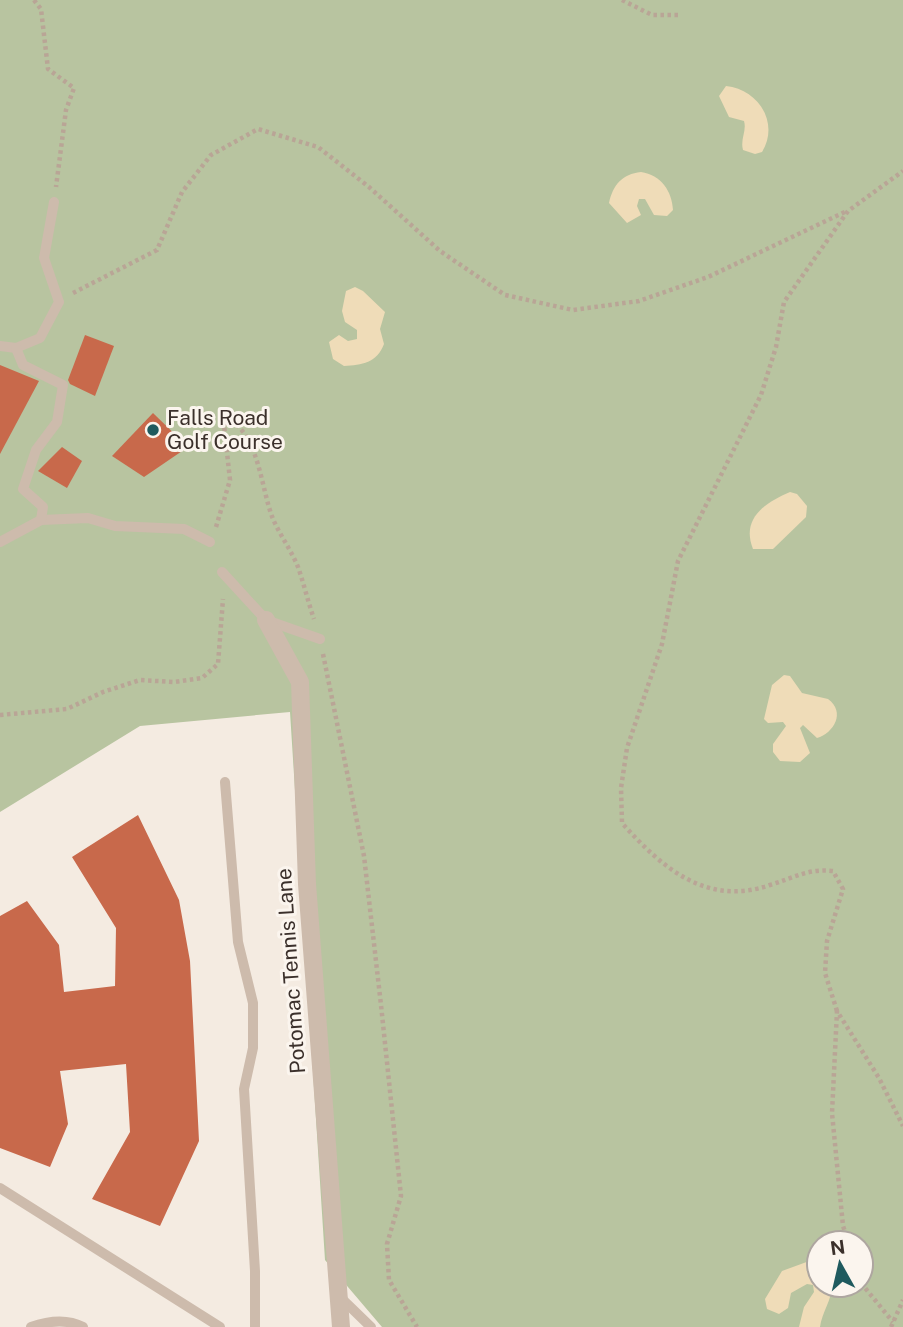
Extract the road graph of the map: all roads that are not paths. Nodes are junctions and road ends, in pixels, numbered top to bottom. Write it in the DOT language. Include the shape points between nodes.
graph roads {
  1 [pos="54,202"];
  2 [pos="0,346"];
  3 [pos="16,348"];
  4 [pos="41,520"];
  5 [pos="0,542"];
  6 [pos="210,542"];
  7 [pos="222,572"];
  8 [pos="266,620"];
  9 [pos="320,639"];
  10 [pos="225,782"];
  11 [pos="0,1188"];
  12 [pos="338,1295"];
  13 [pos="31,1327"];
  14 [pos="83,1327"];
  15 [pos="220,1327"];
  16 [pos="255,1327"];
  17 [pos="341,1327"];
  18 [pos="371,1327"];
  1 -- 3 [label="lane" via="44,258 59,302 40,338"];
  2 -- 3 [label="lane"];
  3 -- 4 [label="lane" via="23,365 64,385 57,422 36,450 23,489 43,507"];
  4 -- 5 [label="lane"];
  4 -- 6 [label="lane" via="88,518 115,526 184,529"];
  7 -- 8 [label="lane"];
  8 -- 9 [label="lane"];
  8 -- 12 [label="street, Potomac Tennis Lane" via="300,681 307,884"];
  10 -- 16 [label="lane" via="238,942 253,1003 253,1048 244,1089"];
  11 -- 15 [label="lane"];
  12 -- 17 [label="street, Potomac Tennis Lane"];
  12 -- 18 [label="lane"];
  13 -- 14 [label="lane" via="63,1321"];
}
